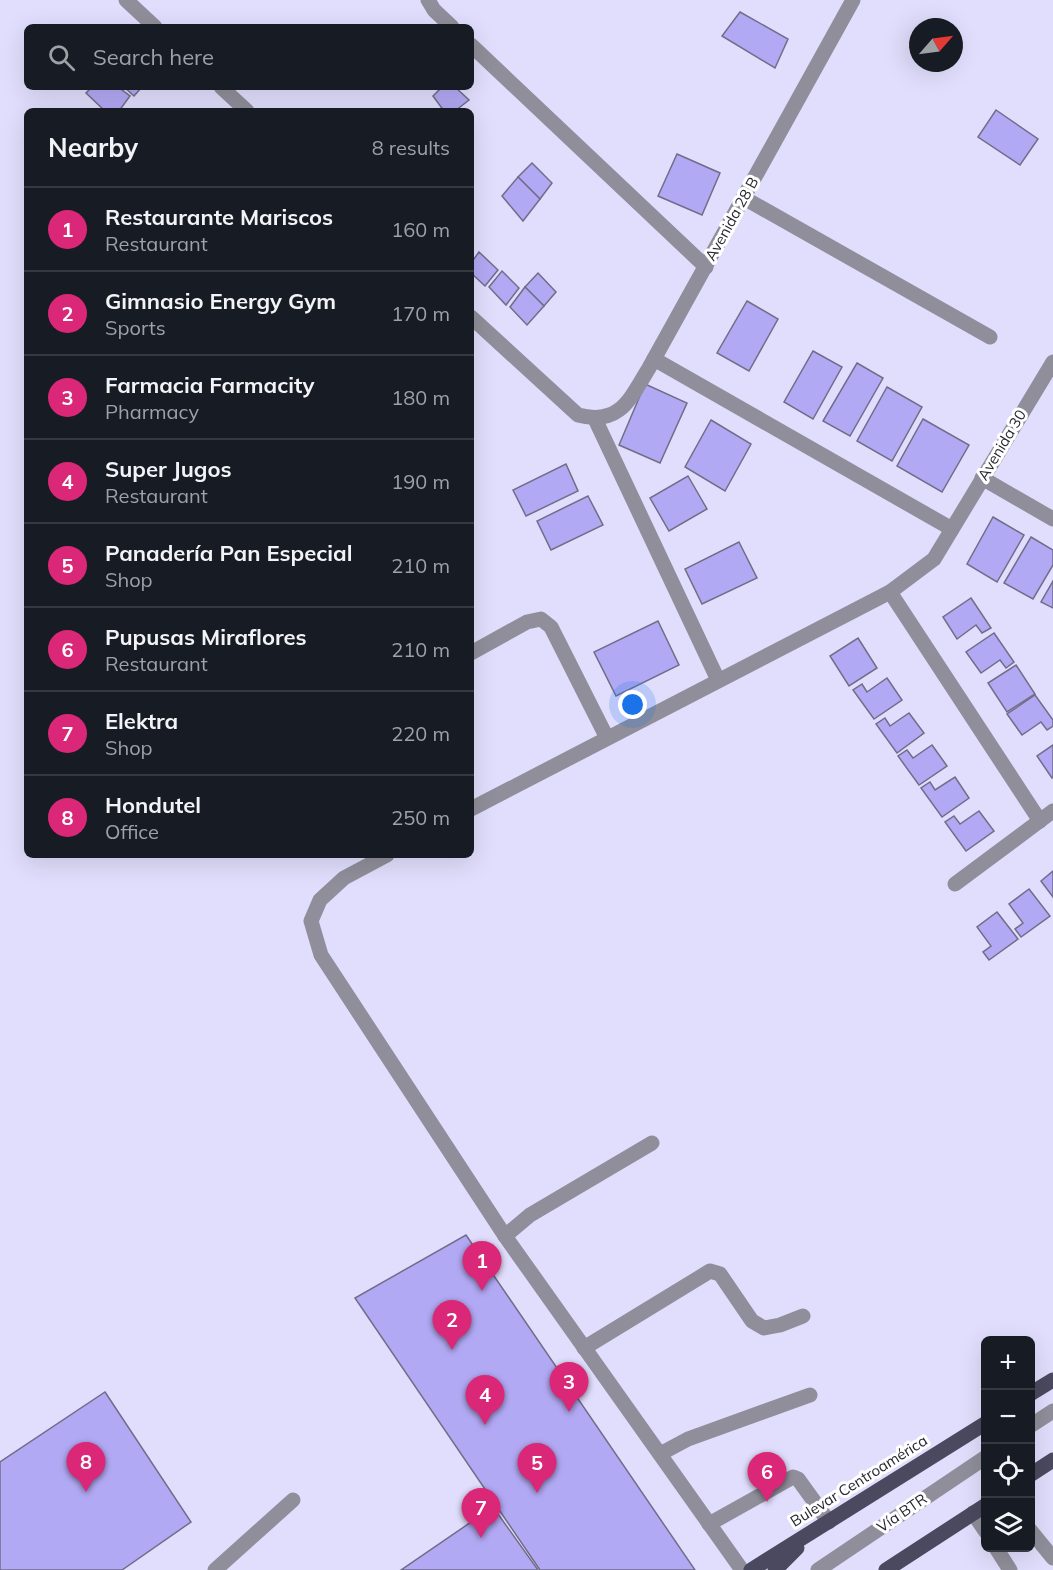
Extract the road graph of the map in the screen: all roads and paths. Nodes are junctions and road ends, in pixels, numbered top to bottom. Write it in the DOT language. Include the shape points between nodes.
graph roads {
  1 [pos="126,0"];
  2 [pos="428,0"];
  3 [pos="853,0"];
  4 [pos="152,24"];
  5 [pos="449,24"];
  6 [pos="474,48"];
  7 [pos="223,90"];
  8 [pos="244,108"];
  9 [pos="744,198"];
  10 [pos="706,267"];
  11 [pos="474,320"];
  12 [pos="990,337"];
  13 [pos="654,359"];
  14 [pos="1053,362"];
  15 [pos="595,419"];
  16 [pos="982,478"];
  17 [pos="1053,519"];
  18 [pos="952,529"];
  19 [pos="890,592"];
  20 [pos="474,651"];
  21 [pos="718,680"];
  22 [pos="607,738"];
  23 [pos="474,807"];
  24 [pos="1053,811"];
  25 [pos="1040,821"];
  26 [pos="381,858"];
  27 [pos="955,884"];
  28 [pos="652,1143"];
  29 [pos="505,1236"];
  30 [pos="803,1316"];
  31 [pos="584,1347"];
  32 [pos="1053,1380"];
  33 [pos="1035,1391"];
  34 [pos="810,1395"];
  35 [pos="1053,1411"];
  36 [pos="1035,1423"];
  37 [pos="981,1426"];
  38 [pos="660,1454"];
  39 [pos="981,1460"];
  40 [pos="1053,1460"];
  41 [pos="1035,1472"];
  42 [pos="293,1500"];
  43 [pos="979,1509"];
  44 [pos="709,1524"];
  45 [pos="822,1526"];
  46 [pos="1035,1536"];
  47 [pos="999,1552"];
  48 [pos="1053,1557"];
  49 [pos="215,1570"];
  50 [pos="742,1570"];
  51 [pos="751,1570"];
  52 [pos="775,1570"];
  53 [pos="818,1570"];
  54 [pos="886,1570"];
  55 [pos="1010,1570"];
  1 -- 4 [label="street"];
  2 -- 5 [label="street"];
  3 -- 9 [label="street, Avenida 28 B"];
  6 -- 10 [label="street"];
  7 -- 8 [label="street"];
  9 -- 10 [label="street, Avenida 28 B"];
  9 -- 12 [label="street"];
  10 -- 13 [label="street, Avenida 28 B"];
  11 -- 15 [label="street" via="578,415"];
  13 -- 15 [label="street, Avenida 28 B" via="631,398 615,414"];
  13 -- 18 [label="street"];
  14 -- 16 [label="street, Avenida 30"];
  15 -- 21 [label="street"];
  16 -- 17 [label="street"];
  16 -- 18 [label="street, Avenida 30"];
  18 -- 19 [label="street, Avenida 30" via="934,559"];
  19 -- 21 [label="street, Avenida 30"];
  19 -- 25 [label="street"];
  20 -- 22 [label="street" via="527,622 541,619 551,627"];
  21 -- 22 [label="street, Avenida 30"];
  22 -- 23 [label="street, Avenida 30"];
  24 -- 25 [label="street"];
  25 -- 27 [label="street"];
  26 -- 29 [label="street" via="344,878 320,900 311,921 321,955"];
  28 -- 29 [label="street" via="530,1215"];
  29 -- 31 [label="street"];
  30 -- 31 [label="street" via="764,1328 752,1322 720,1274 710,1271"];
  31 -- 38 [label="street"];
  32 -- 33 [label="main road"];
  34 -- 38 [label="street" via="688,1439"];
  35 -- 36 [label="street"];
  37 -- 45 [label="main road, Bulevar Centroamérica"];
  38 -- 44 [label="street"];
  39 -- 53 [label="street, Vía BTR"];
  40 -- 41 [label="main road"];
  42 -- 49 [label="street"];
  43 -- 54 [label="main road"];
  44 -- 45 [label="street" via="793,1477 798,1479"];
  44 -- 50 [label="street"];
  45 -- 51 [label="main road, Bulevar Centroamérica"];
  45 -- 52 [label="main road"];
  46 -- 48 [label="street"];
  47 -- 55 [label="street"];
}
